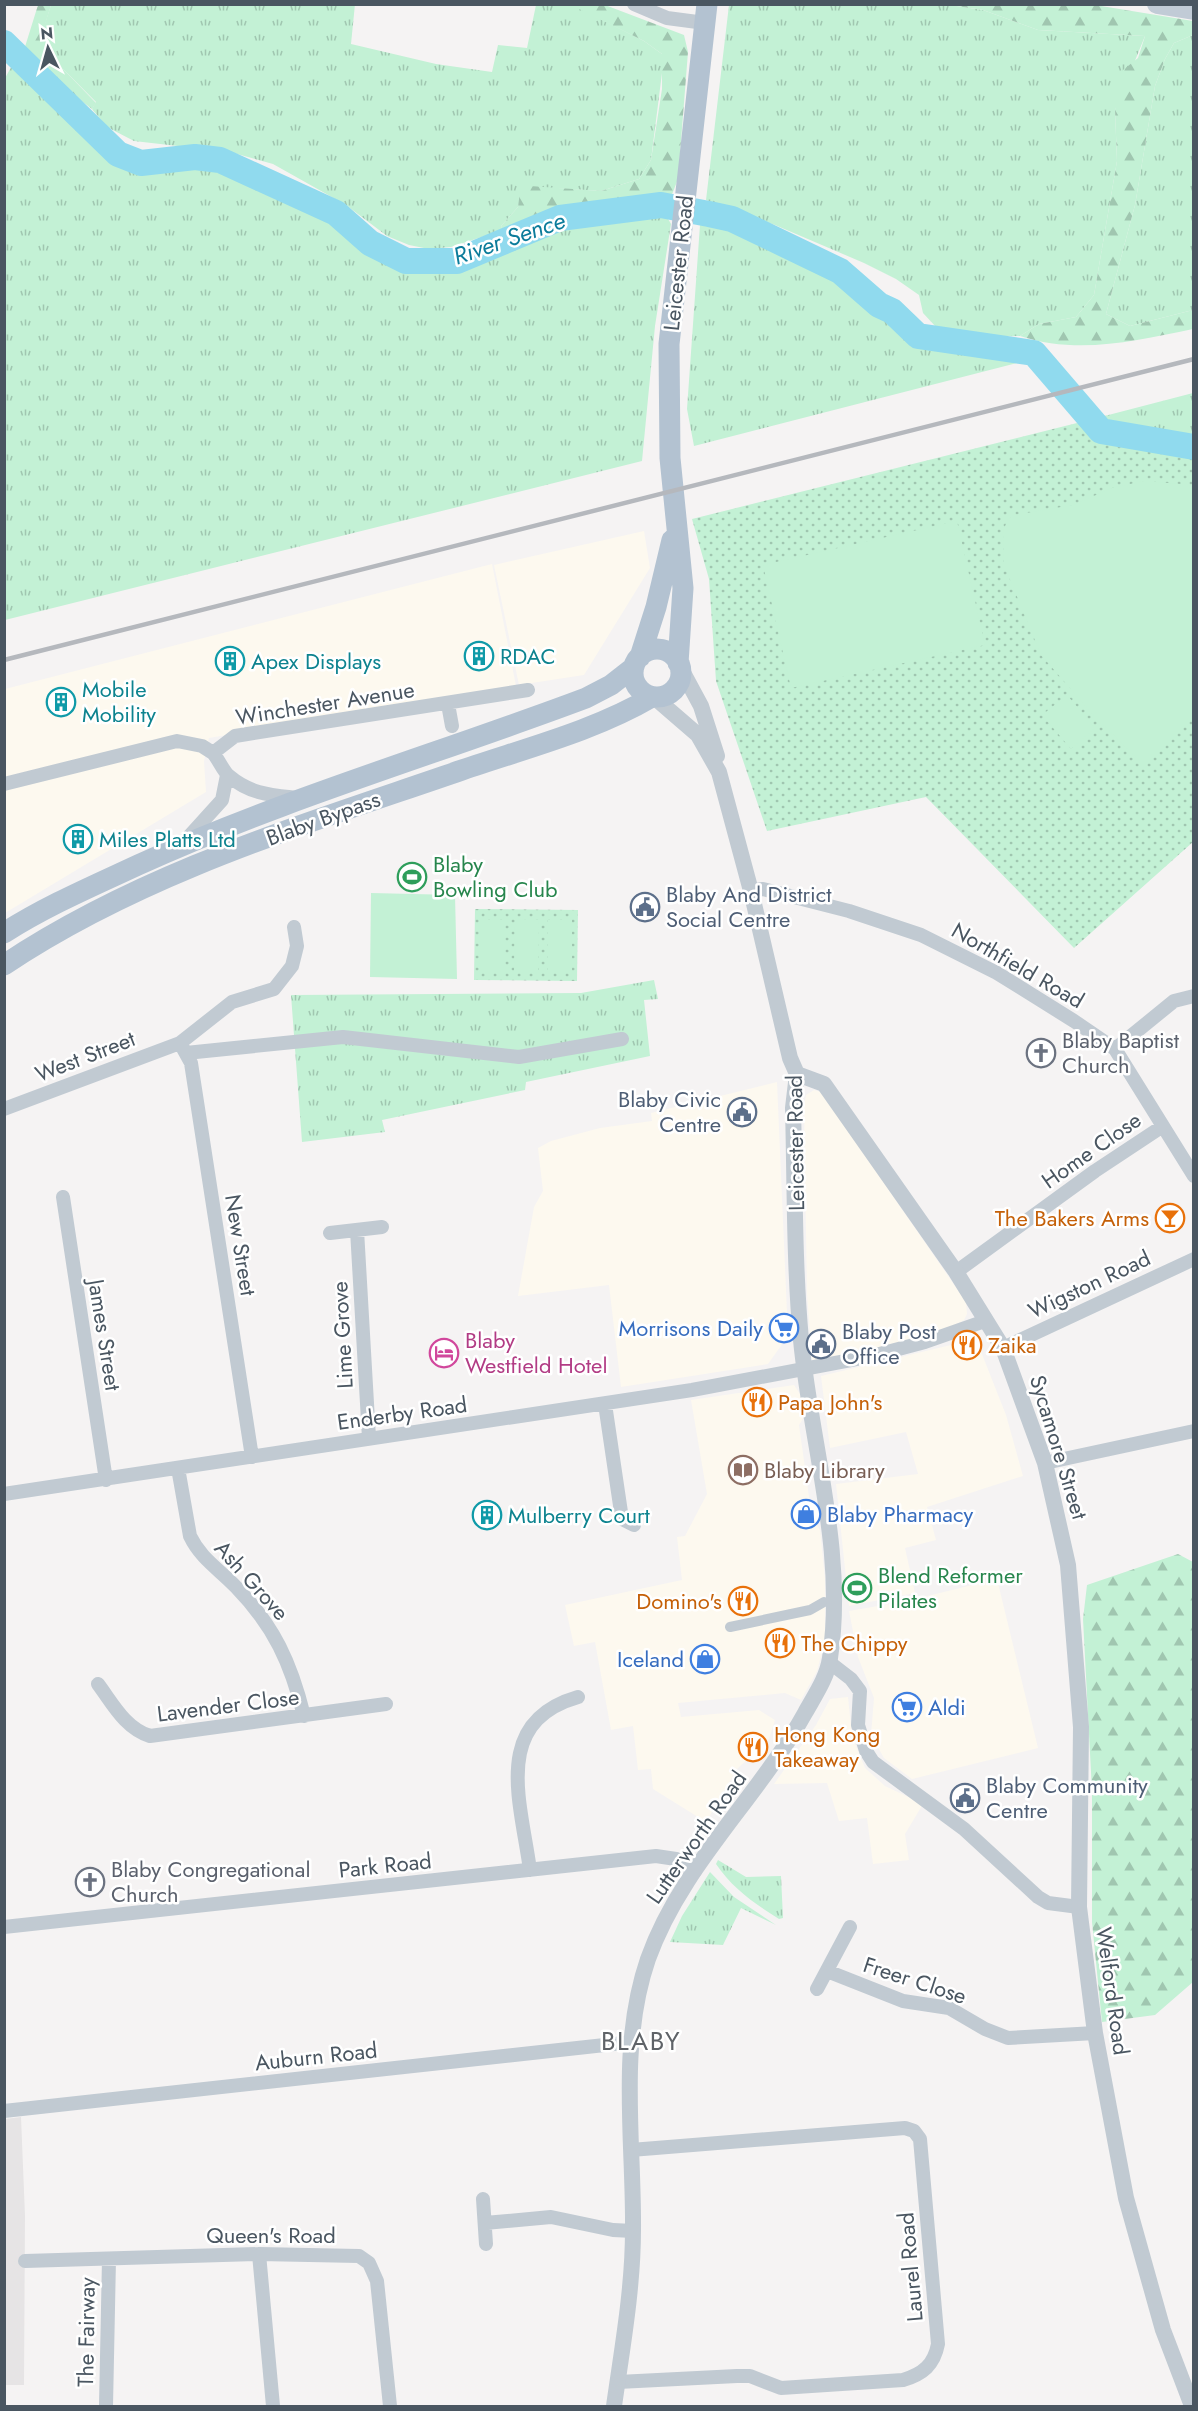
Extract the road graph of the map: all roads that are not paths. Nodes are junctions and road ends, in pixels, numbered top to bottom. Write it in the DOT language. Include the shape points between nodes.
graph roads {
  1 [pos="634,4"];
  2 [pos="1157,4"];
  3 [pos="1194,10"];
  4 [pos="706,14"];
  5 [pos="676,522"];
  6 [pos="637,662"];
  7 [pos="679,665"];
  8 [pos="528,690"];
  9 [pos="653,697"];
  10 [pos="448,704"];
  11 [pos="452,726"];
  12 [pos="213,753"];
  13 [pos="718,772"];
  14 [pos="227,775"];
  15 [pos="4,784"];
  16 [pos="303,798"];
  17 [pos="182,845"];
  18 [pos="751,891"];
  19 [pos="294,927"];
  20 [pos="4,933"];
  21 [pos="4,964"];
  22 [pos="1194,996"];
  23 [pos="622,1039"];
  24 [pos="183,1048"];
  25 [pos="1114,1049"];
  26 [pos="797,1074"];
  27 [pos="4,1108"];
  28 [pos="1162,1126"];
  29 [pos="1194,1176"];
  30 [pos="63,1197"];
  31 [pos="382,1227"];
  32 [pos="357,1230"];
  33 [pos="330,1233"];
  34 [pos="1194,1259"];
  35 [pos="956,1272"];
  36 [pos="985,1321"];
  37 [pos="1003,1348"];
  38 [pos="805,1369"];
  39 [pos="604,1404"];
  40 [pos="812,1414"];
  41 [pos="1194,1431"];
  42 [pos="369,1438"];
  43 [pos="252,1456"];
  44 [pos="1045,1463"];
  45 [pos="178,1468"];
  46 [pos="106,1479"];
  47 [pos="4,1494"];
  48 [pos="634,1525"];
  49 [pos="824,1602"];
  50 [pos="730,1627"];
  51 [pos="829,1662"];
  52 [pos="98,1684"];
  53 [pos="578,1697"];
  54 [pos="386,1704"];
  55 [pos="304,1716"];
  56 [pos="530,1870"];
  57 [pos="695,1871"];
  58 [pos="1079,1907"];
  59 [pos="4,1927"];
  60 [pos="850,1927"];
  61 [pos="826,1971"];
  62 [pos="817,1989"];
  63 [pos="1095,2033"];
  64 [pos="632,2042"];
  65 [pos="4,2111"];
  66 [pos="631,2150"];
  67 [pos="483,2199"];
  68 [pos="484,2223"];
  69 [pos="633,2231"];
  70 [pos="486,2244"];
  71 [pos="259,2254"];
  72 [pos="109,2259"];
  73 [pos="25,2260"];
  74 [pos="618,2382"];
  75 [pos="106,2406"];
  76 [pos="273,2406"];
  77 [pos="390,2406"];
  78 [pos="614,2406"];
  79 [pos="1192,2406"];
  1 -- 4 [label="street" via="667,18"];
  2 -- 3 [label="main road"];
  4 -- 5 [label="main road, Leicester Road" via="669,344 670,458"];
  5 -- 6 [label="main road, Leicester Road" via="656,607"];
  5 -- 7 [label="main road, Leicester Road" via="683,603"];
  6 -- 7 [label="main road" via="653,650 661,650"];
  6 -- 9 [label="main road" via="634,682"];
  6 -- 16 [label="main road, Blaby Bypass" via="611,685 586,698"];
  7 -- 9 [label="main road" via="675,689"];
  7 -- 13 [label="street, Leicester Road" via="708,723"];
  8 -- 10 [label="street, Winchester Avenue"];
  9 -- 13 [label="street, Leicester Road" via="698,735"];
  9 -- 21 [label="main road, Blaby Bypass" via="551,741 279,833 142,888"];
  10 -- 11 [label="street, Winchester Avenue"];
  10 -- 12 [label="street, Winchester Avenue" via="235,736"];
  12 -- 14 [label="street"];
  12 -- 15 [label="street" via="202,746 177,741"];
  13 -- 18 [label="street, Leicester Road"];
  14 -- 16 [label="street" via="255,794"];
  14 -- 17 [label="street" via="222,800"];
  16 -- 17 [label="main road, Blaby Bypass"];
  17 -- 20 [label="main road, Blaby Bypass" via="57,903"];
  18 -- 25 [label="street, Northfield Road" via="763,889 849,911 921,935 997,973"];
  18 -- 26 [label="street, Leicester Road"];
  19 -- 24 [label="street" via="297,946 292,966 274,989 232,1002"];
  22 -- 25 [label="street" via="1174,1001"];
  23 -- 24 [label="street" via="519,1058 343,1037"];
  24 -- 27 [label="street, West Street"];
  24 -- 43 [label="street, New Street" via="191,1063"];
  25 -- 28 [label="street, Northfield Road"];
  26 -- 35 [label="street, Sycamore Street" via="824,1084"];
  26 -- 38 [label="street, Leicester Road" via="796,1197"];
  28 -- 29 [label="street, Northfield Road"];
  28 -- 35 [label="street, Home Close"];
  30 -- 46 [label="street, James Street"];
  31 -- 32 [label="street"];
  32 -- 33 [label="street"];
  32 -- 42 [label="street, Lime Grove"];
  34 -- 37 [label="street, Wigston Road"];
  35 -- 36 [label="street, Sycamore Street"];
  36 -- 37 [label="street, Sycamore Street"];
  36 -- 38 [label="street, Enderby Road" via="915,1345"];
  37 -- 44 [label="street, Sycamore Street"];
  38 -- 39 [label="street, Enderby Road"];
  38 -- 40 [label="street, Leicester Road"];
  39 -- 42 [label="street, Enderby Road"];
  39 -- 48 [label="street" via="622,1519"];
  40 -- 51 [label="street, Lutterworth Road" via="835,1609"];
  41 -- 44 [label="street"];
  42 -- 43 [label="street, Enderby Road"];
  43 -- 45 [label="street, Enderby Road"];
  44 -- 58 [label="street, Sycamore Street" via="1068,1565 1081,1727"];
  45 -- 46 [label="street, Enderby Road"];
  45 -- 55 [label="street, Ash Grove" via="195,1546 270,1628 293,1672"];
  46 -- 47 [label="street, Enderby Road"];
  49 -- 50 [label="street" via="810,1610"];
  51 -- 57 [label="street, Lutterworth Road" via="791,1741"];
  51 -- 58 [label="street, Welford Road" via="851,1678 860,1691 861,1738 881,1770 964,1828 1038,1897 1048,1903"];
  52 -- 55 [label="street, Lavender Close" via="124,1720 137,1732 150,1736"];
  53 -- 56 [label="street" via="558,1703 536,1720 522,1738 517,1776"];
  54 -- 55 [label="street, Lavender Close"];
  56 -- 57 [label="street, Park Road" via="656,1856 676,1859"];
  56 -- 59 [label="street, Park Road"];
  57 -- 64 [label="street, Lutterworth Road" via="662,1926 648,1959 638,1994"];
  58 -- 63 [label="street, Welford Road"];
  60 -- 61 [label="street, Freer Close"];
  61 -- 62 [label="street, Freer Close"];
  61 -- 63 [label="street, Freer Close" via="903,2001 949,2008 1008,2038"];
  63 -- 79 [label="street, Welford Road" via="1126,2198 1163,2330"];
  64 -- 65 [label="street, Auburn Road"];
  64 -- 66 [label="street, Lutterworth Road"];
  66 -- 69 [label="street, Lutterworth Road"];
  66 -- 74 [label="street, Laurel Road" via="905,2128 914,2132 920,2139 938,2344 932,2364 903,2380 781,2388 750,2376"];
  67 -- 68 [label="street"];
  68 -- 69 [label="street" via="551,2217"];
  68 -- 70 [label="street"];
  69 -- 74 [label="street, Lutterworth Road"];
  71 -- 72 [label="street, Queen's Road"];
  71 -- 76 [label="street"];
  71 -- 77 [label="street, Queen's Road" via="359,2256 369,2263 377,2281"];
  72 -- 73 [label="street, Queen's Road"];
  72 -- 75 [label="street, The Fairway"];
  74 -- 78 [label="street, Lutterworth Road"];
}
